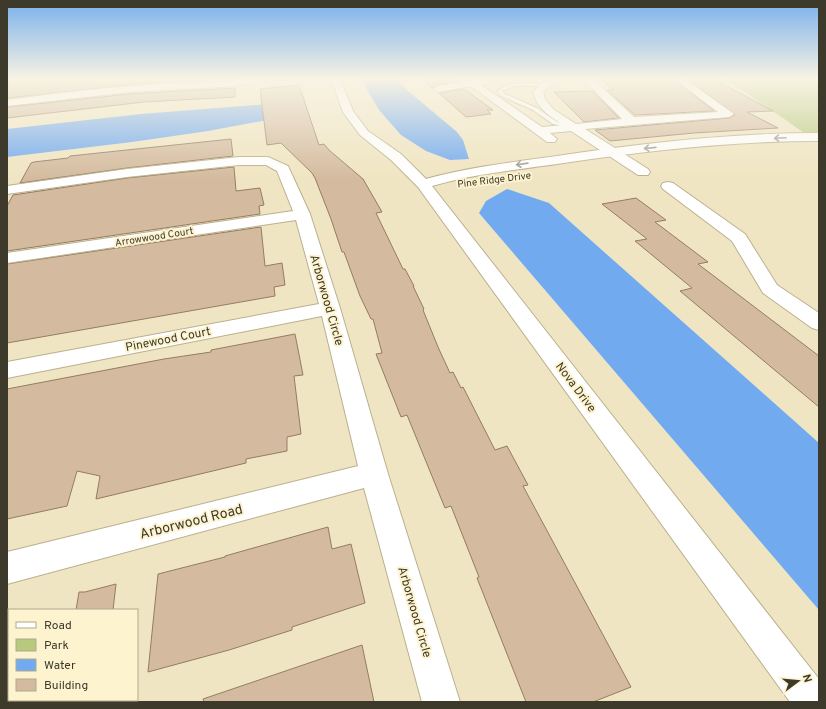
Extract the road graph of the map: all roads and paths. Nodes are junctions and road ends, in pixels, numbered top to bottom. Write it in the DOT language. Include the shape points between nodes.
graph roads {
  1 [pos="348,112"];
  2 [pos="513,112"];
  3 [pos="539,112"];
  4 [pos="551,112"];
  5 [pos="622,112"];
  6 [pos="727,112"];
  7 [pos="631,121"];
  8 [pos="572,127"];
  9 [pos="539,131"];
  10 [pos="819,137"];
  11 [pos="557,144"];
  12 [pos="819,145"];
  13 [pos="610,152"];
  14 [pos="623,160"];
  15 [pos="423,184"];
  16 [pos="7,190"];
  17 [pos="302,214"];
  18 [pos="7,258"];
  19 [pos="330,308"];
  20 [pos="819,323"];
  21 [pos="7,370"];
  22 [pos="374,474"];
  23 [pos="7,568"];
  24 [pos="441,702"];
  25 [pos="813,702"];
  1 -- 15 [label="street, Nova Drive" via="364,132 396,157"];
  2 -- 9 [label="street"];
  3 -- 8 [label="lane" via="555,123"];
  4 -- 8 [label="street"];
  5 -- 7 [label="street"];
  6 -- 7 [label="street" via="730,114"];
  7 -- 8 [label="street"];
  8 -- 9 [label="street"];
  8 -- 13 [label="street"];
  9 -- 11 [label="street"];
  10 -- 13 [label="street, Pine Ridge Drive, one-way" via="701,143"];
  12 -- 14 [label="street, Pine Ridge Drive"];
  13 -- 14 [label="street"];
  13 -- 15 [label="street, Pine Ridge Drive, one-way" via="458,174"];
  14 -- 15 [label="street, Pine Ridge Drive" via="470,184"];
  14 -- 20 [label="street" via="698,206 739,238 770,289"];
  15 -- 25 [label="street, Nova Drive"];
  16 -- 17 [label="street, Arborwood Circle" via="127,173 239,161 268,161 283,169"];
  17 -- 18 [label="street, Arrowwood Court"];
  17 -- 19 [label="street, Arborwood Circle"];
  19 -- 21 [label="street, Pinewood Court"];
  19 -- 22 [label="street, Arborwood Circle"];
  22 -- 23 [label="street, Arborwood Road"];
  22 -- 24 [label="street, Arborwood Circle"];
}
